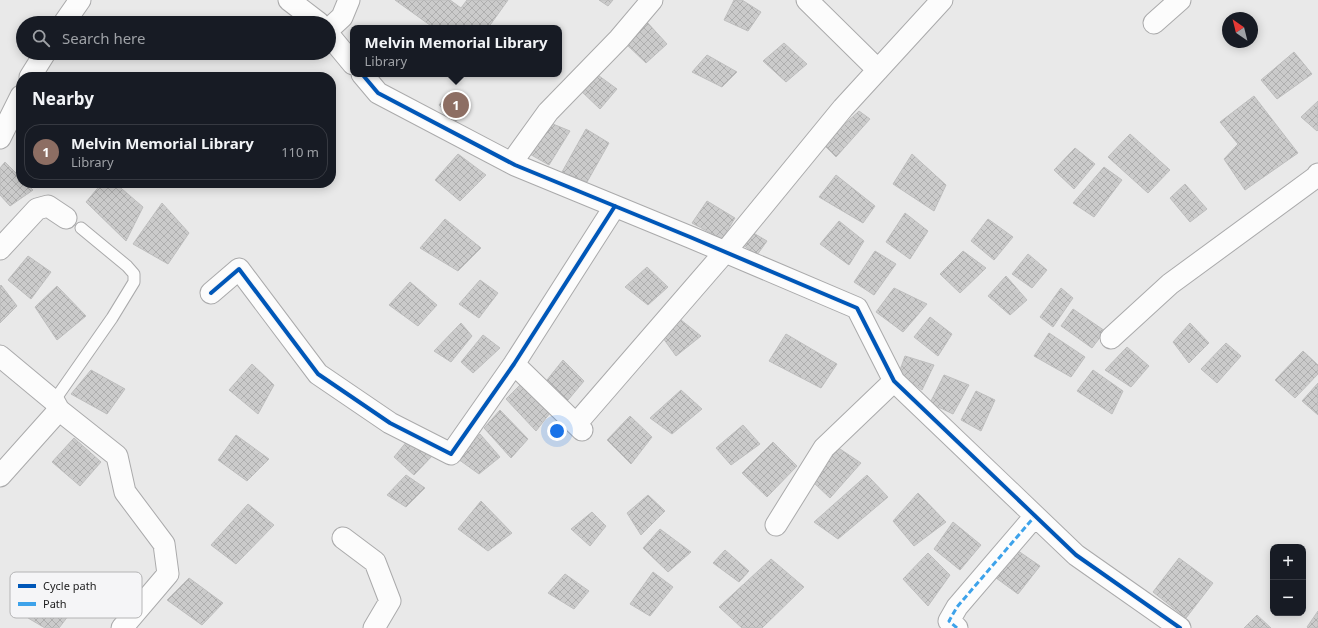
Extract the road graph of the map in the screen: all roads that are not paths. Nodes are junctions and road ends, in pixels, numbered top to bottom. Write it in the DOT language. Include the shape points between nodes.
graph roads {
  1 [pos="80,0"];
  2 [pos="289,0"];
  3 [pos="350,0"];
  4 [pos="652,0"];
  5 [pos="806,0"];
  6 [pos="942,0"];
  7 [pos="1180,0"];
  8 [pos="69,16"];
  9 [pos="310,16"];
  10 [pos="336,23"];
  11 [pos="1154,23"];
  12 [pos="336,43"];
  13 [pos="41,60"];
  14 [pos="350,60"];
  15 [pos="878,70"];
  16 [pos="33,72"];
  17 [pos="365,77"];
  18 [pos="16,106"];
  19 [pos="0,138"];
  20 [pos="512,162"];
  21 [pos="1318,174"];
  22 [pos="615,206"];
  23 [pos="74,223"];
  24 [pos="0,249"];
  25 [pos="724,252"];
  26 [pos="211,293"];
  27 [pos="1111,338"];
  28 [pos="0,356"];
  29 [pos="514,364"];
  30 [pos="894,381"];
  31 [pos="56,406"];
  32 [pos="0,476"];
  33 [pos="1035,516"];
  34 [pos="776,525"];
  35 [pos="343,538"];
  36 [pos="142,605"];
  37 [pos="131,618"];
  38 [pos="122,628"];
  39 [pos="374,628"];
  40 [pos="957,628"];
  41 [pos="1180,628"];
  1 -- 8 [label="street"];
  2 -- 9 [label="street"];
  3 -- 10 [label="street" via="342,17"];
  4 -- 20 [label="street" via="619,39 548,112"];
  5 -- 15 [label="street"];
  6 -- 15 [label="street"];
  7 -- 11 [label="street"];
  12 -- 14 [label="street"];
  13 -- 16 [label="street"];
  15 -- 25 [label="street" via="843,108"];
  17 -- 20 [label="street" via="378,93"];
  18 -- 19 [label="street"];
  20 -- 22 [label="street"];
  21 -- 27 [label="street" via="1170,284"];
  22 -- 25 [label="street"];
  22 -- 29 [label="street"];
  23 -- 24 [label="street" via="48,206 37,209"];
  23 -- 31 [label="lane" via="128,266 134,274 134,282"];
  25 -- 29 [label="street" via="579,427"];
  25 -- 30 [label="street" via="857,308"];
  26 -- 29 [label="street" via="239,269 318,374 390,423 451,454"];
  28 -- 31 [label="street"];
  30 -- 33 [label="street"];
  30 -- 34 [label="street" via="824,448"];
  31 -- 32 [label="street"];
  31 -- 36 [label="street" via="117,456 126,492 164,544 168,574"];
  33 -- 40 [label="street" via="957,607 948,621"];
  33 -- 41 [label="street" via="1076,555"];
  35 -- 39 [label="street" via="375,562 390,602"];
  37 -- 38 [label="street"];
}
